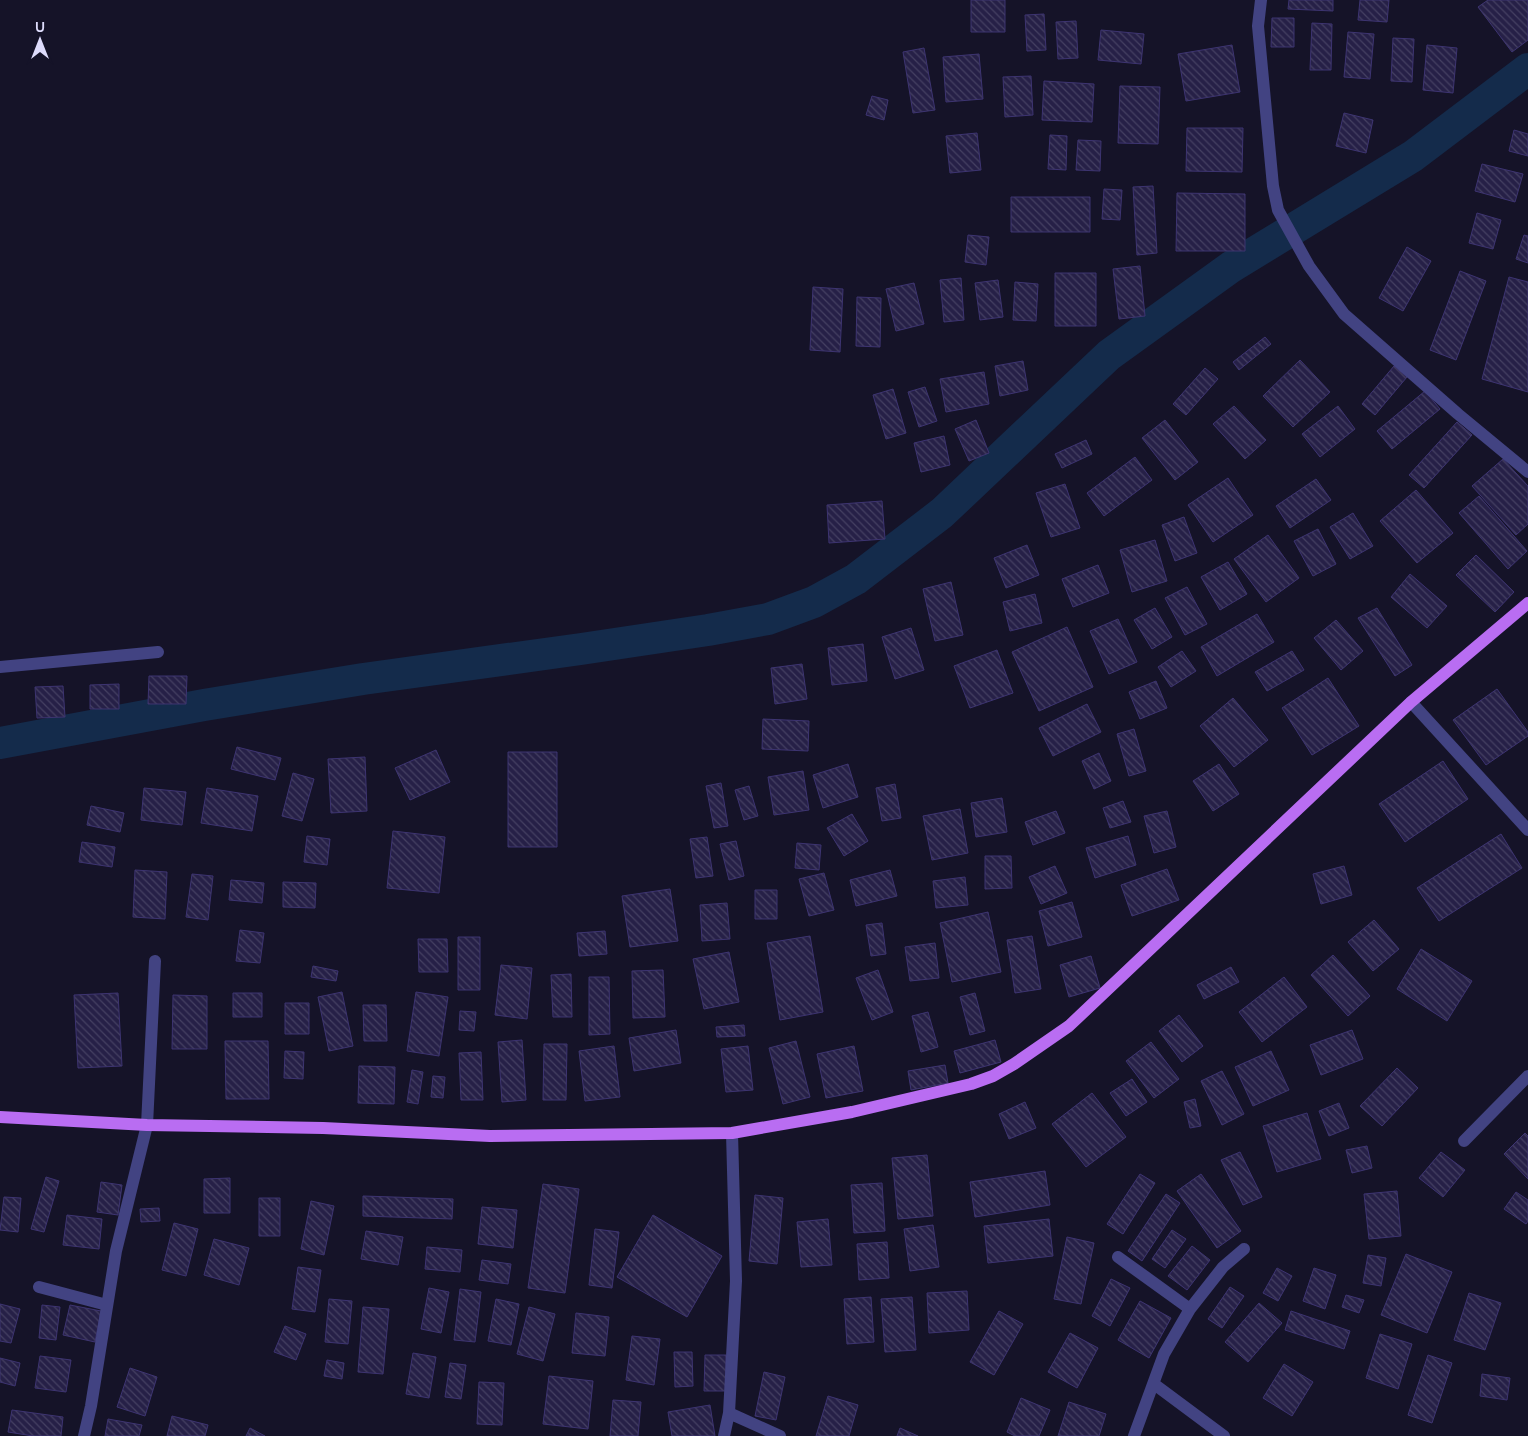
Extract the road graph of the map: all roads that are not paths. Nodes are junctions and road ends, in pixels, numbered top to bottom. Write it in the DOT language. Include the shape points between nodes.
graph roads {
  1 [pos="1261,0"];
  2 [pos="1528,472"];
  3 [pos="1528,603"];
  4 [pos="158,652"];
  5 [pos="0,666"];
  6 [pos="1411,702"];
  7 [pos="1528,830"];
  8 [pos="155,961"];
  9 [pos="1528,1076"];
  10 [pos="0,1117"];
  11 [pos="147,1124"];
  12 [pos="732,1133"];
  13 [pos="1464,1141"];
  14 [pos="1244,1250"];
  15 [pos="1118,1257"];
  16 [pos="39,1287"];
  17 [pos="108,1300"];
  18 [pos="1190,1309"];
  19 [pos="1154,1384"];
  20 [pos="729,1413"];
  21 [pos="84,1436"];
  22 [pos="724,1436"];
  23 [pos="780,1436"];
  24 [pos="1134,1436"];
  25 [pos="1224,1436"];
  1 -- 2 [label="street" via="1258,26 1273,186 1278,210 1309,266 1344,314"];
  3 -- 6 [label="main road"];
  4 -- 5 [label="street"];
  6 -- 7 [label="street"];
  6 -- 12 [label="main road" via="1069,1026 1014,1064 971,1084 852,1112"];
  8 -- 11 [label="street"];
  9 -- 13 [label="street"];
  10 -- 11 [label="main road"];
  11 -- 12 [label="main road" via="490,1136"];
  11 -- 17 [label="street" via="116,1250"];
  12 -- 20 [label="street" via="736,1281"];
  14 -- 18 [label="street" via="1223,1267"];
  15 -- 18 [label="street"];
  16 -- 17 [label="street"];
  17 -- 21 [label="street"];
  18 -- 19 [label="street" via="1164,1354"];
  19 -- 24 [label="street"];
  19 -- 25 [label="street"];
  20 -- 22 [label="street"];
  20 -- 23 [label="street"];
}
